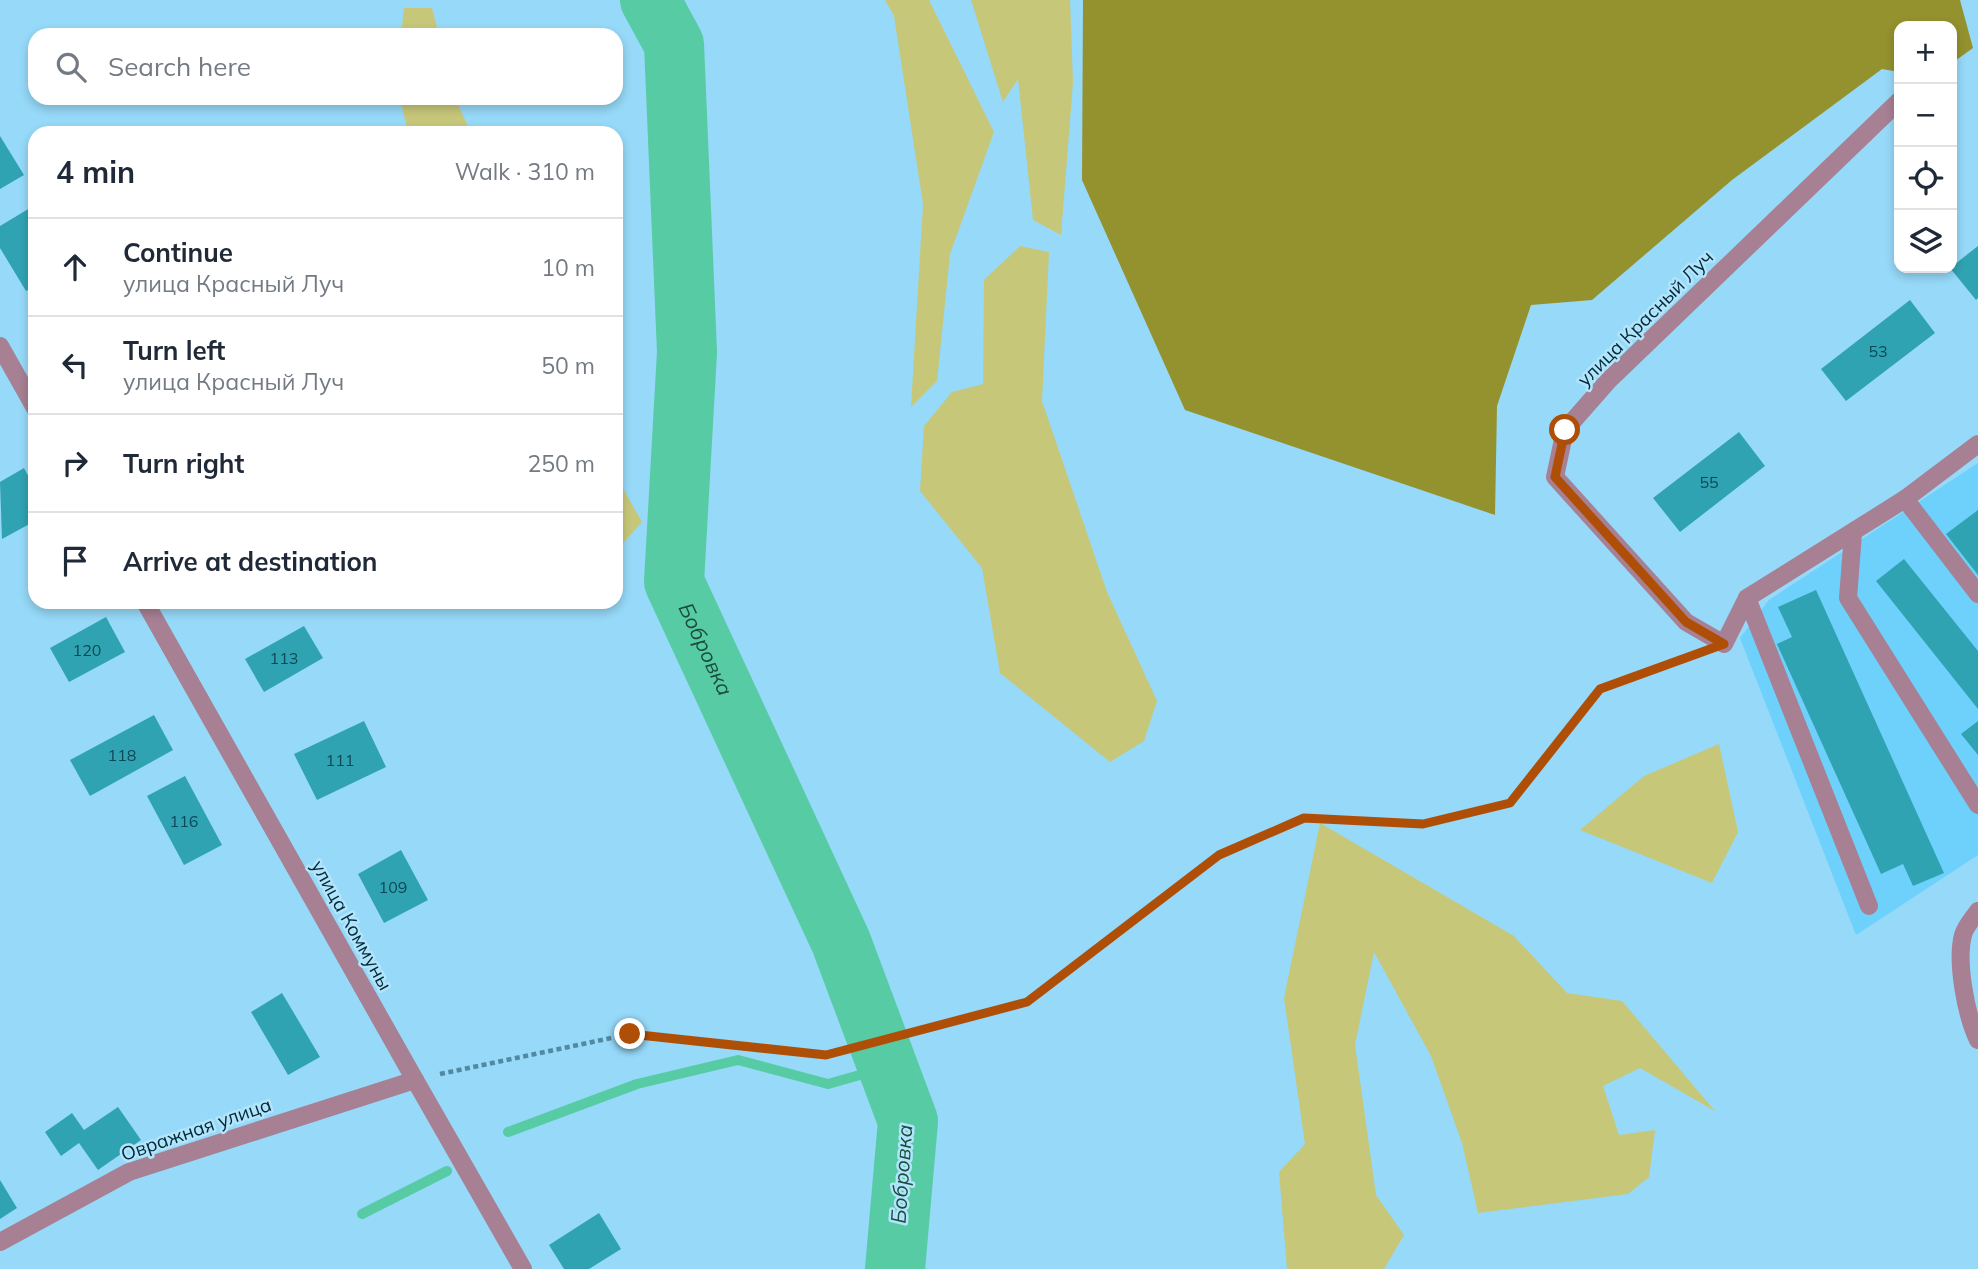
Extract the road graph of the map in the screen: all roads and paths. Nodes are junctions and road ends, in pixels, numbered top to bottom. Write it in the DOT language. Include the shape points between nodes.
graph roads {
  1 [pos="1894,106"];
  2 [pos="0,346"];
  3 [pos="28,396"];
  4 [pos="1978,444"];
  5 [pos="1905,499"];
  6 [pos="1853,533"];
  7 [pos="1978,594"];
  8 [pos="1747,598"];
  9 [pos="149,609"];
  10 [pos="1724,644"];
  11 [pos="1978,805"];
  12 [pos="1870,906"];
  13 [pos="1978,911"];
  14 [pos="1978,1040"];
  15 [pos="415,1080"];
  16 [pos="0,1242"];
  17 [pos="523,1269"];
  1 -- 10 [label="street, улица Красный Луч" via="1618,372 1565,430 1555,477 1686,622"];
  2 -- 3 [label="street"];
  4 -- 5 [label="street"];
  5 -- 6 [label="street"];
  5 -- 7 [label="street"];
  6 -- 8 [label="street"];
  6 -- 11 [label="street" via="1848,598"];
  8 -- 10 [label="street"];
  8 -- 12 [label="street"];
  9 -- 15 [label="street, улица Коммуны"];
  10 -- 15 [label="path" via="1600,689 1510,803 1423,824 1304,818 1219,855 1027,1002 826,1055 630,1034"];
  13 -- 14 [label="street" via="1963,934 1962,980"];
  15 -- 16 [label="street, Овражная улица" via="129,1172"];
  15 -- 17 [label="street, улица Коммуны"];
}
